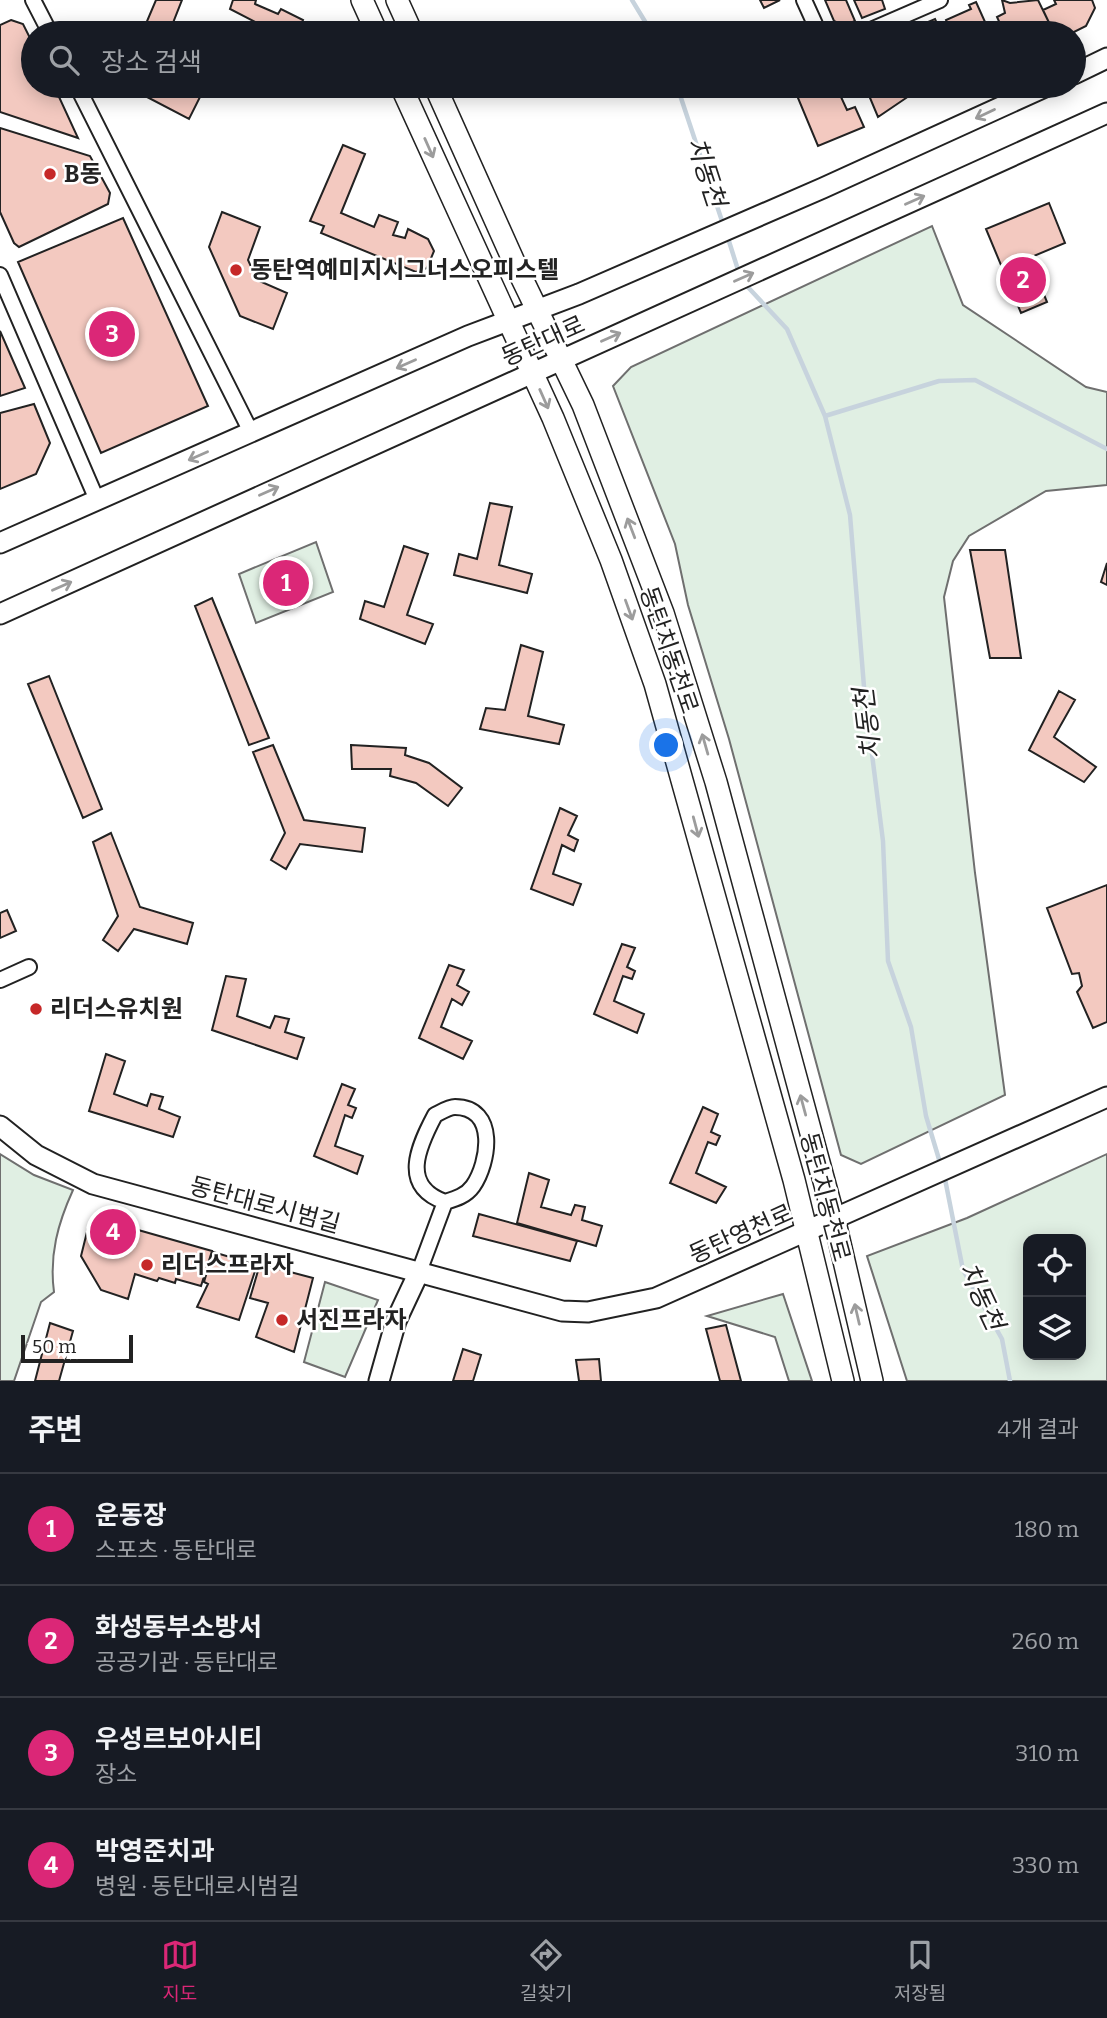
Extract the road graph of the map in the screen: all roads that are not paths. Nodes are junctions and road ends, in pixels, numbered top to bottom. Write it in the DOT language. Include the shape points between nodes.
graph roads {
  1 [pos="33,0"];
  2 [pos="362,0"];
  3 [pos="397,0"];
  4 [pos="804,0"];
  5 [pos="940,0"];
  6 [pos="44,21"];
  7 [pos="372,21"];
  8 [pos="407,21"];
  9 [pos="814,21"];
  10 [pos="892,21"];
  11 [pos="1107,58"];
  12 [pos="1086,68"];
  13 [pos="83,98"];
  14 [pos="406,98"];
  15 [pos="440,98"];
  16 [pos="1021,98"];
  17 [pos="1107,113"];
  18 [pos="0,275"];
  19 [pos="537,310"];
  20 [pos="508,321"];
  21 [pos="561,360"];
  22 [pos="533,373"];
  23 [pos="251,432"];
  24 [pos="97,500"];
  25 [pos="0,543"];
  26 [pos="0,614"];
  27 [pos="29,967"];
  28 [pos="0,980"];
  29 [pos="1107,1097"];
  30 [pos="0,1126"];
  31 [pos="445,1202"];
  32 [pos="834,1218"];
  33 [pos="805,1232"];
  34 [pos="418,1272"];
  35 [pos="379,1381"];
  36 [pos="843,1381"];
  37 [pos="872,1381"];
  1 -- 6 [label="street"];
  2 -- 7 [label="main road"];
  3 -- 8 [label="main road"];
  4 -- 9 [label="street"];
  5 -- 10 [label="street"];
  11 -- 12 [label="main road"];
  13 -- 23 [label="street"];
  14 -- 20 [label="main road, 동탄치동천로, one-way"];
  15 -- 19 [label="main road, 동탄치동천로"];
  16 -- 19 [label="main road, 동탄대로, one-way"];
  21 -- 17 [label="main road, 동탄대로, one-way"];
  18 -- 24 [label="street"];
  19 -- 20 [label="main road, 동탄대로"];
  19 -- 21 [label="main road, 동탄치동천로"];
  20 -- 22 [label="main road, 동탄치동천로"];
  20 -- 23 [label="main road, 동탄대로, one-way"];
  21 -- 22 [label="main road, 동탄대로"];
  32 -- 21 [label="main road, 동탄치동천로, one-way" via="689,690 630,525"];
  26 -- 22 [label="main road, 동탄대로, one-way"];
  22 -- 33 [label="main road, 동탄치동천로, one-way" via="611,560 655,684"];
  23 -- 24 [label="main road, 동탄대로, one-way"];
  24 -- 25 [label="main road, 동탄대로"];
  27 -- 28 [label="street"];
  29 -- 32 [label="main road, 동탄영천로"];
  30 -- 34 [label="main road, 동탄대로시범길" via="36,1156 93,1184"];
  31 -- 31 [label="street" via="421,1188 415,1172 435,1115 454,1107 471,1111 489,1140 473,1187"];
  31 -- 34 [label="street"];
  32 -- 33 [label="main road, 동탄영천로"];
  37 -- 32 [label="main road, 동탄치동천로, one-way"];
  33 -- 34 [label="main road, 동탄영천로" via="656,1298 588,1312 562,1311"];
  33 -- 36 [label="main road, 동탄치동천로"];
  34 -- 35 [label="main road" via="396,1321"];
}
